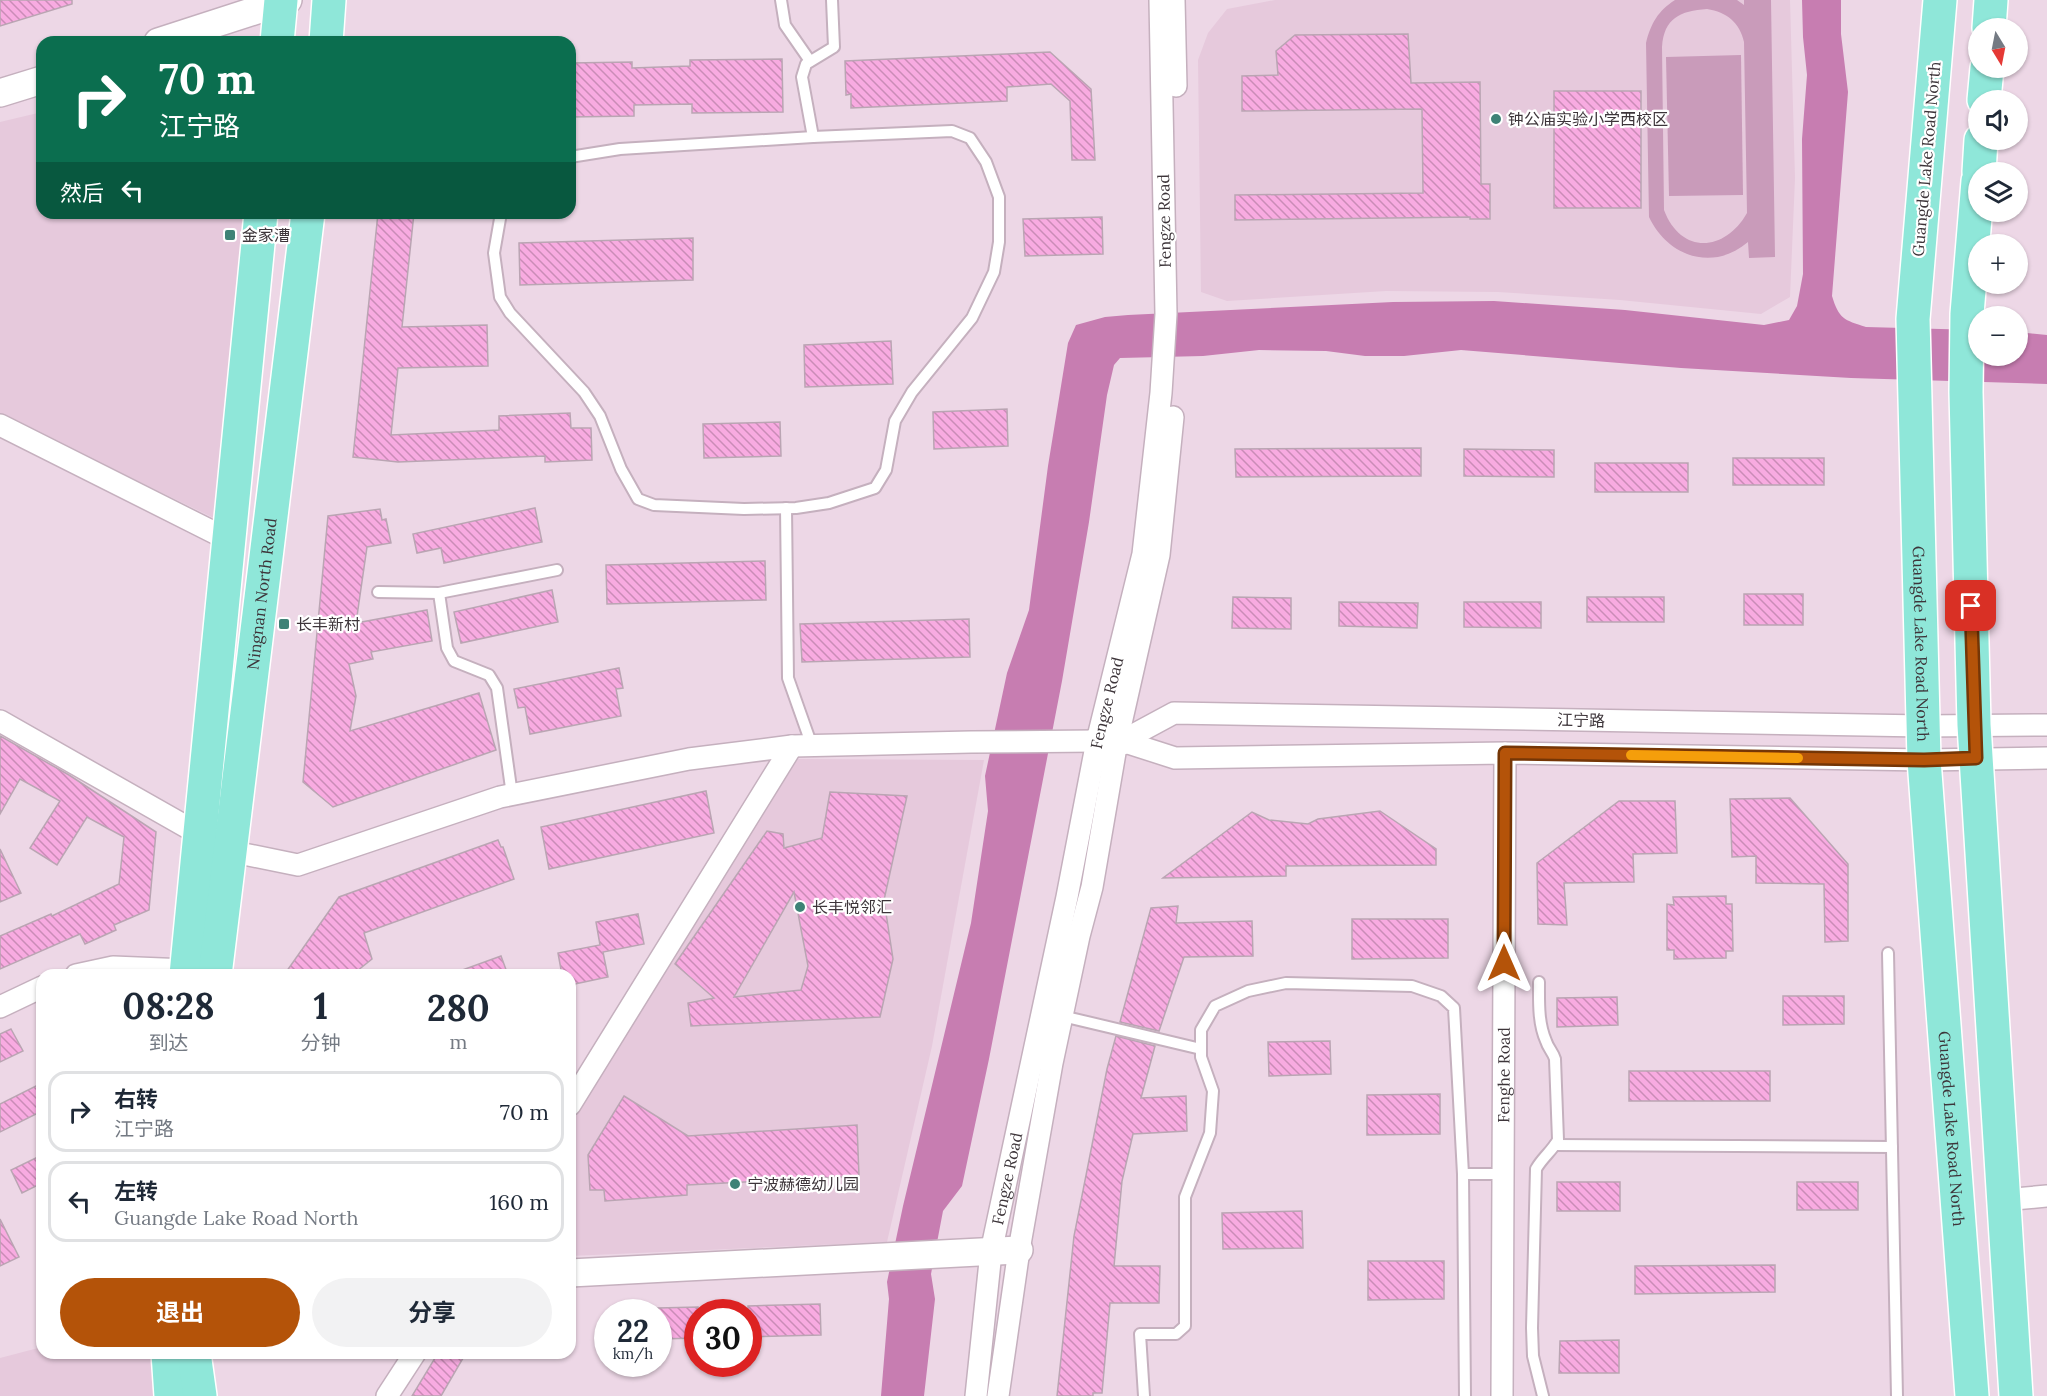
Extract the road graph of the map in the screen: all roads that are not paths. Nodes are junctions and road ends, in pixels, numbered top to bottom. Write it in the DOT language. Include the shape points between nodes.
graph roads {
  1 [pos="329,0"];
  2 [pos="781,0"];
  3 [pos="832,0"];
  4 [pos="1160,0"];
  5 [pos="1174,0"];
  6 [pos="1940,0"];
  7 [pos="1991,0"];
  8 [pos="283,1"];
  9 [pos="1990,18"];
  10 [pos="176,36"];
  11 [pos="278,36"];
  12 [pos="326,36"];
  13 [pos="810,61"];
  14 [pos="36,82"];
  15 [pos="0,93"];
  16 [pos="813,136"];
  17 [pos="576,156"];
  18 [pos="260,219"];
  19 [pos="307,219"];
  20 [pos="500,219"];
  21 [pos="1975,222"];
  22 [pos="1173,312"];
  23 [pos="0,425"];
  24 [pos="786,508"];
  25 [pos="229,540"];
  26 [pos="557,570"];
  27 [pos="378,592"];
  28 [pos="440,593"];
  29 [pos="0,721"];
  30 [pos="1974,725"];
  31 [pos="2047,725"];
  32 [pos="1923,726"];
  33 [pos="1112,741"];
  34 [pos="802,746"];
  35 [pos="1505,753"];
  36 [pos="1976,758"];
  37 [pos="2047,758"];
  38 [pos="1924,760"];
  39 [pos="512,795"];
  40 [pos="200,835"];
  41 [pos="229,851"];
  42 [pos="1888,953"];
  43 [pos="104,969"];
  44 [pos="141,969"];
  45 [pos="196,969"];
  46 [pos="197,969"];
  47 [pos="1539,982"];
  48 [pos="36,990"];
  49 [pos="0,1007"];
  50 [pos="1062,1016"];
  51 [pos="1201,1049"];
  52 [pos="576,1096"];
  53 [pos="1555,1145"];
  54 [pos="1892,1147"];
  55 [pos="1463,1174"];
  56 [pos="1503,1174"];
  57 [pos="2047,1196"];
  58 [pos="2003,1200"];
  59 [pos="1019,1250"];
  60 [pos="991,1252"];
  61 [pos="576,1273"];
  62 [pos="168,1359"];
  63 [pos="195,1359"];
  64 [pos="411,1359"];
  65 [pos="171,1396"];
  66 [pos="200,1396"];
  67 [pos="387,1396"];
  68 [pos="976,1396"];
  69 [pos="998,1396"];
  70 [pos="1144,1396"];
  71 [pos="1465,1396"];
  72 [pos="1502,1396"];
  73 [pos="1543,1396"];
  74 [pos="1897,1396"];
  75 [pos="1972,1396"];
  76 [pos="2016,1396"];
  1 -- 12 [label="main road"];
  2 -- 13 [label="lane" via="786,25"];
  3 -- 13 [label="lane" via="834,47"];
  4 -- 22 [label="street, Fengze Road"];
  5 -- 22 [label="street, Fengze Road"];
  6 -- 32 [label="main road, Guangde Lake Road North" via="1913,319"];
  7 -- 9 [label="main road"];
  8 -- 10 [label="street"];
  8 -- 11 [label="main road"];
  13 -- 16 [label="lane" via="802,77"];
  14 -- 15 [label="street"];
  16 -- 17 [label="lane" via="620,149"];
  16 -- 24 [label="lane" via="952,131 970,138 986,162 999,196 999,242 994,272 972,318 912,392 895,421 886,470 875,488 829,503"];
  18 -- 25 [label="main road"];
  19 -- 41 [label="main road, Ningnan North Road"];
  20 -- 24 [label="lane" via="494,253 500,297 510,313 584,392 600,416 638,499 654,505"];
  21 -- 30 [label="main road" via="1966,392"];
  22 -- 33 [label="street, Fengze Road" via="1162,370 1143,554"];
  22 -- 33 [label="street, Fengze Road" via="1174,402 1159,555"];
  23 -- 25 [label="street"];
  24 -- 34 [label="lane" via="788,678"];
  25 -- 40 [label="main road"];
  26 -- 28 [label="lane"];
  27 -- 28 [label="lane"];
  28 -- 39 [label="lane" via="447,648 454,661 489,675 497,688"];
  29 -- 40 [label="street"];
  30 -- 31 [label="street, 江宁路"];
  30 -- 32 [label="street, 江宁路"];
  30 -- 36 [label="main road"];
  32 -- 33 [label="street, 江宁路" via="1174,713"];
  32 -- 38 [label="main road, Guangde Lake Road North"];
  33 -- 34 [label="street"];
  33 -- 35 [label="street" via="1175,758"];
  33 -- 50 [label="street, Fengze Road" via="1092,887"];
  33 -- 60 [label="street, Fengze Road" via="1067,897"];
  34 -- 39 [label="street" via="689,759"];
  34 -- 52 [label="street"];
  35 -- 38 [label="street"];
  35 -- 56 [label="street, Fenghe Road"];
  36 -- 37 [label="street"];
  36 -- 38 [label="street"];
  36 -- 58 [label="main road"];
  38 -- 75 [label="main road, Guangde Lake Road North"];
  39 -- 41 [label="street" via="298,865"];
  40 -- 41 [label="street"];
  40 -- 45 [label="main road"];
  41 -- 46 [label="main road, Ningnan North Road"];
  42 -- 54 [label="lane"];
  43 -- 44 [label="street"];
  47 -- 53 [label="lane" via="1540,1016 1546,1043 1555,1059"];
  48 -- 49 [label="street"];
  50 -- 51 [label="lane"];
  50 -- 59 [label="street, Fengze Road"];
  51 -- 55 [label="lane" via="1201,1030 1215,1006 1248,991 1286,983 1412,986 1441,996 1454,1008"];
  51 -- 70 [label="lane" via="1213,1091 1210,1133 1185,1197 1185,1326 1176,1334 1140,1334"];
  53 -- 54 [label="lane"];
  53 -- 73 [label="lane" via="1536,1169 1532,1328 1533,1356"];
  54 -- 74 [label="lane"];
  55 -- 56 [label="lane"];
  55 -- 71 [label="lane"];
  56 -- 72 [label="street, Fenghe Road"];
  57 -- 58 [label="street"];
  58 -- 76 [label="main road"];
  59 -- 60 [label="street"];
  59 -- 69 [label="street, Fengze Road"];
  60 -- 61 [label="street"];
  60 -- 68 [label="street, Fengze Road"];
  62 -- 65 [label="main road"];
  63 -- 66 [label="main road"];
  64 -- 67 [label="street"];
}
